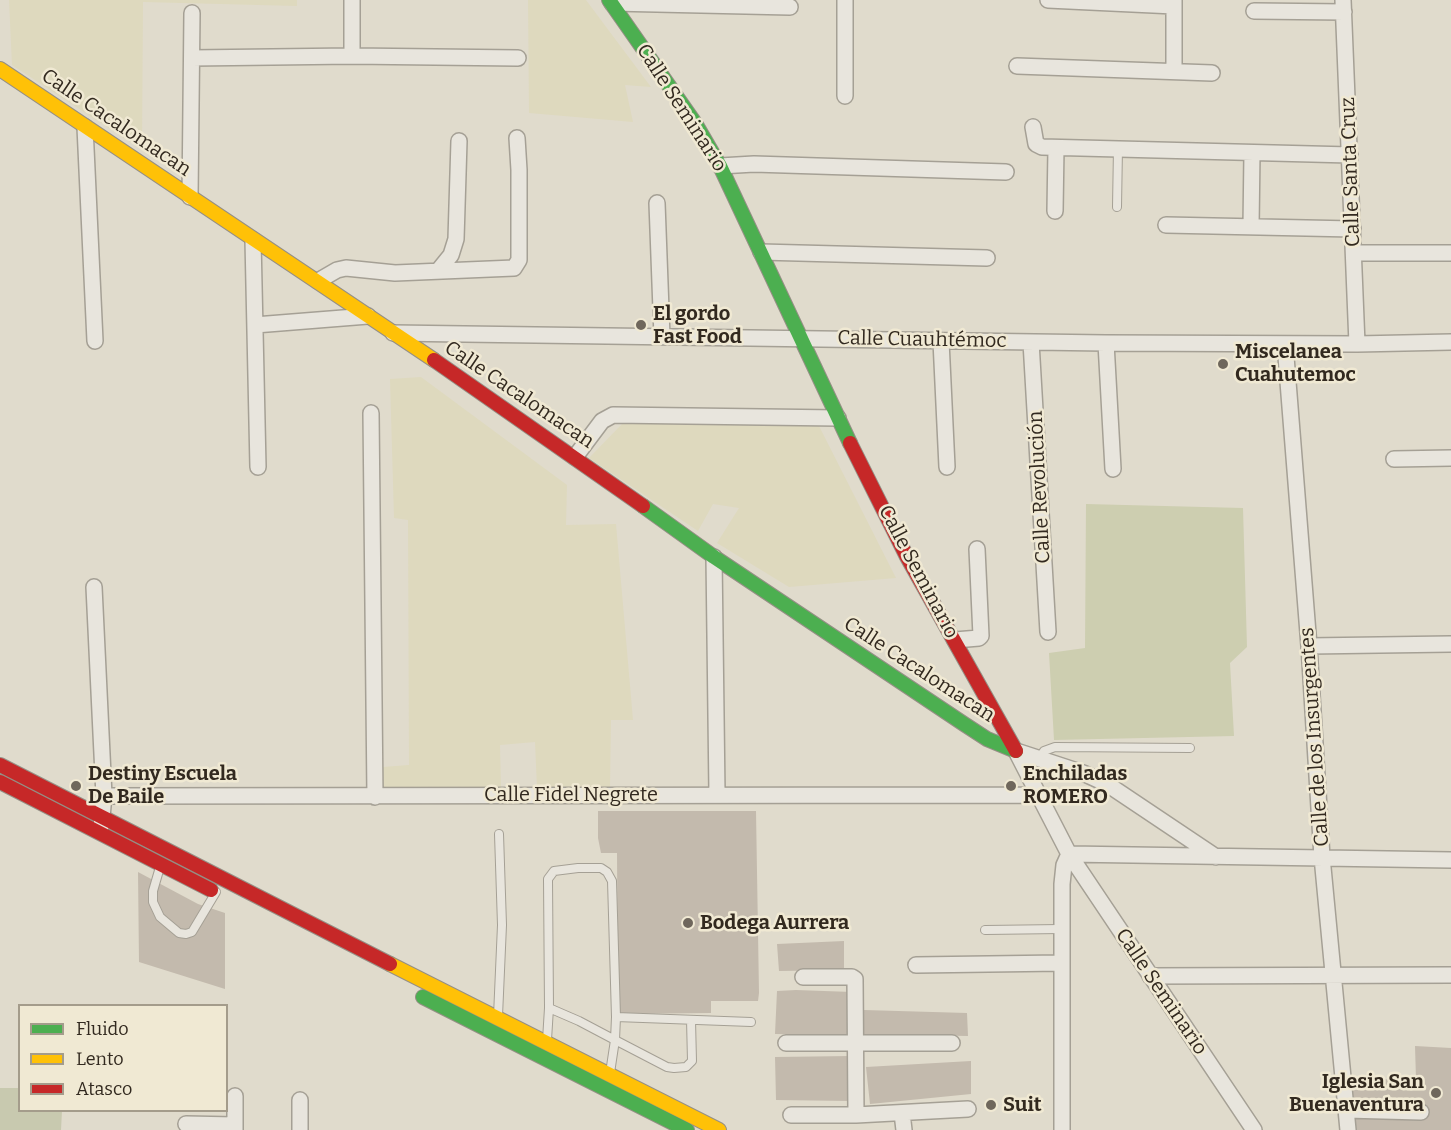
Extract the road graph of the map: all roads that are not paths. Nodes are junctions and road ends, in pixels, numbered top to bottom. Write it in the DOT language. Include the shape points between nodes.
graph roads {
  1 [pos="352,0"];
  2 [pos="845,0"];
  3 [pos="1048,0"];
  4 [pos="610,2"];
  5 [pos="1174,3"];
  6 [pos="1344,6"];
  7 [pos="790,7"];
  8 [pos="1254,11"];
  9 [pos="192,13"];
  10 [pos="352,56"];
  11 [pos="192,58"];
  12 [pos="518,58"];
  13 [pos="1017,66"];
  14 [pos="0,69"];
  15 [pos="1174,71"];
  16 [pos="1212,73"];
  17 [pos="845,96"];
  18 [pos="85,127"];
  19 [pos="1033,127"];
  20 [pos="517,138"];
  21 [pos="459,141"];
  22 [pos="1056,148"];
  23 [pos="1118,148"];
  24 [pos="1252,153"];
  25 [pos="1350,155"];
  26 [pos="720,165"];
  27 [pos="1006,172"];
  28 [pos="190,197"];
  29 [pos="657,203"];
  30 [pos="1117,207"];
  31 [pos="1055,211"];
  32 [pos="1166,225"];
  33 [pos="1251,227"];
  34 [pos="1353,229"];
  35 [pos="253,240"];
  36 [pos="761,252"];
  37 [pos="1355,253"];
  38 [pos="1451,253"];
  39 [pos="987,258"];
  40 [pos="438,271"];
  41 [pos="318,281"];
  42 [pos="368,316"];
  43 [pos="255,325"];
  44 [pos="393,333"];
  45 [pos="662,337"];
  46 [pos="801,338"];
  47 [pos="95,341"];
  48 [pos="941,341"];
  49 [pos="1031,342"];
  50 [pos="1451,342"];
  51 [pos="1106,343"];
  52 [pos="1285,344"];
  53 [pos="1357,344"];
  54 [pos="371,413"];
  55 [pos="838,418"];
  56 [pos="575,457"];
  57 [pos="1451,458"];
  58 [pos="1394,459"];
  59 [pos="258,467"];
  60 [pos="947,467"];
  61 [pos="1113,469"];
  62 [pos="977,549"];
  63 [pos="714,557"];
  64 [pos="94,587"];
  65 [pos="1048,632"];
  66 [pos="955,640"];
  67 [pos="1451,644"];
  68 [pos="1309,645"];
  69 [pos="1190,748"];
  70 [pos="1016,751"];
  71 [pos="1039,758"];
  72 [pos="0,765"];
  73 [pos="0,782"];
  74 [pos="717,794"];
  75 [pos="1038,795"];
  76 [pos="104,796"];
  77 [pos="375,796"];
  78 [pos="103,818"];
  79 [pos="100,833"];
  80 [pos="499,834"];
  81 [pos="1069,854"];
  82 [pos="1216,857"];
  83 [pos="1322,857"];
  84 [pos="1451,860"];
  85 [pos="161,865"];
  86 [pos="221,895"];
  87 [pos="1061,929"];
  88 [pos="985,930"];
  89 [pos="1061,963"];
  90 [pos="916,965"];
  91 [pos="1451,975"];
  92 [pos="803,976"];
  93 [pos="1150,976"];
  94 [pos="1334,976"];
  95 [pos="415,993"];
  96 [pos="549,1008"];
  97 [pos="616,1017"];
  98 [pos="498,1018"];
  99 [pos="691,1020"];
  100 [pos="752,1022"];
  101 [pos="499,1035"];
  102 [pos="615,1040"];
  103 [pos="786,1043"];
  104 [pos="952,1043"];
  105 [pos="855,1044"];
  106 [pos="545,1050"];
  107 [pos="610,1074"];
  108 [pos="604,1089"];
  109 [pos="235,1096"];
  110 [pos="300,1100"];
  111 [pos="968,1109"];
  112 [pos="1346,1110"];
  113 [pos="1421,1112"];
  114 [pos="902,1113"];
  115 [pos="791,1115"];
  116 [pos="856,1115"];
  117 [pos="186,1124"];
  118 [pos="235,1127"];
  119 [pos="300,1130"];
  120 [pos="687,1130"];
  121 [pos="718,1130"];
  122 [pos="904,1130"];
  123 [pos="1062,1130"];
  124 [pos="1254,1130"];
  125 [pos="1348,1130"];
  1 -- 10 [label="street"];
  2 -- 17 [label="street"];
  3 -- 5 [label="street"];
  4 -- 7 [label="street"];
  4 -- 26 [label="street, Calle Seminario"];
  5 -- 15 [label="street"];
  6 -- 8 [label="street"];
  6 -- 25 [label="street, Calle Santa Cruz"];
  9 -- 11 [label="street"];
  10 -- 11 [label="street"];
  10 -- 12 [label="street"];
  11 -- 28 [label="street"];
  13 -- 15 [label="street"];
  14 -- 18 [label="street, Calle Cacalomacan"];
  15 -- 16 [label="street"];
  18 -- 28 [label="street, Calle Cacalomacan"];
  18 -- 47 [label="street"];
  19 -- 22 [label="street" via="1036,146"];
  20 -- 40 [label="street" via="518,264 508,269"];
  21 -- 40 [label="street" via="456,239 451,255"];
  22 -- 23 [label="street"];
  22 -- 31 [label="street"];
  23 -- 24 [label="street"];
  23 -- 30 [label="lane"];
  24 -- 25 [label="street"];
  24 -- 33 [label="street"];
  25 -- 34 [label="street, Calle Santa Cruz"];
  26 -- 27 [label="street"];
  26 -- 36 [label="street, Calle Seminario"];
  28 -- 35 [label="street, Calle Cacalomacan"];
  29 -- 45 [label="street"];
  32 -- 33 [label="street"];
  33 -- 34 [label="street"];
  34 -- 37 [label="street, Calle Santa Cruz"];
  35 -- 41 [label="street, Calle Cacalomacan"];
  35 -- 43 [label="street"];
  36 -- 39 [label="street"];
  36 -- 46 [label="street, Calle Seminario"];
  37 -- 38 [label="street"];
  37 -- 53 [label="street, Calle Santa Cruz"];
  40 -- 41 [label="street" via="395,273 346,268"];
  41 -- 42 [label="street, Calle Cacalomacan"];
  42 -- 43 [label="street"];
  42 -- 44 [label="street, Calle Cacalomacan"];
  43 -- 59 [label="street"];
  44 -- 45 [label="street, Calle Cuauhtémoc"];
  44 -- 56 [label="street, Calle Cacalomacan"];
  45 -- 46 [label="street, Calle Cuauhtémoc"];
  46 -- 48 [label="street, Calle Cuauhtémoc"];
  46 -- 55 [label="street, Calle Seminario"];
  48 -- 49 [label="street, Calle Cuauhtémoc"];
  48 -- 60 [label="street"];
  49 -- 51 [label="street, Calle Cuauhtémoc"];
  49 -- 65 [label="street, Calle Revolución"];
  50 -- 53 [label="street, Calle Cuauhtémoc"];
  51 -- 52 [label="street, Calle Cuauhtémoc"];
  51 -- 61 [label="street"];
  52 -- 53 [label="street, Calle Cuauhtémoc"];
  52 -- 68 [label="street, Calle de los Insurgentes"];
  54 -- 77 [label="street"];
  55 -- 56 [label="street" via="613,416 602,421"];
  55 -- 66 [label="street, Calle Seminario" via="906,555"];
  56 -- 63 [label="street, Calle Cacalomacan"];
  57 -- 58 [label="street"];
  62 -- 66 [label="street" via="981,636"];
  63 -- 70 [label="street, Calle Cacalomacan" via="987,739"];
  63 -- 74 [label="street"];
  64 -- 76 [label="street"];
  66 -- 70 [label="street, Calle Seminario"];
  67 -- 68 [label="street"];
  68 -- 83 [label="street, Calle de los Insurgentes"];
  69 -- 71 [label="lane" via="1055,747"];
  70 -- 71 [label="street"];
  70 -- 75 [label="street, Calle Seminario"];
  71 -- 82 [label="street" via="1107,784"];
  72 -- 78 [label="street"];
  73 -- 79 [label="street"];
  74 -- 75 [label="street, Calle Fidel Negrete"];
  74 -- 77 [label="street, Calle Fidel Negrete"];
  75 -- 81 [label="street, Calle Seminario"];
  76 -- 77 [label="street, Calle Fidel Negrete"];
  76 -- 78 [label="street"];
  78 -- 79 [label="street"];
  78 -- 98 [label="street"];
  79 -- 85 [label="street"];
  80 -- 98 [label="lane" via="502,926"];
  81 -- 82 [label="street"];
  81 -- 87 [label="street" via="1062,872"];
  81 -- 93 [label="street, Calle Seminario"];
  82 -- 83 [label="street"];
  83 -- 84 [label="street"];
  83 -- 94 [label="street, Calle de los Insurgentes"];
  85 -- 86 [label="street"];
  85 -- 86 [label="lane" via="153,902 160,917 179,933 192,932"];
  87 -- 88 [label="lane"];
  87 -- 89 [label="street"];
  89 -- 90 [label="street"];
  89 -- 123 [label="street"];
  91 -- 94 [label="street"];
  92 -- 105 [label="street" via="855,979"];
  93 -- 94 [label="street"];
  93 -- 124 [label="street, Calle Seminario"];
  94 -- 112 [label="street, Calle de los Insurgentes"];
  95 -- 101 [label="street"];
  96 -- 97 [label="lane" via="548,879 558,869 601,868 612,881"];
  96 -- 102 [label="lane"];
  96 -- 106 [label="lane"];
  97 -- 99 [label="lane"];
  97 -- 102 [label="lane"];
  98 -- 101 [label="lane"];
  98 -- 106 [label="street"];
  99 -- 100 [label="lane"];
  99 -- 102 [label="lane" via="692,1061 686,1067 667,1067"];
  101 -- 106 [label="street"];
  102 -- 107 [label="lane"];
  103 -- 105 [label="street"];
  104 -- 105 [label="street"];
  105 -- 116 [label="street"];
  106 -- 107 [label="street"];
  106 -- 108 [label="street"];
  107 -- 108 [label="lane"];
  107 -- 121 [label="street"];
  108 -- 120 [label="street"];
  109 -- 118 [label="street"];
  110 -- 119 [label="street"];
  111 -- 114 [label="street"];
  112 -- 113 [label="street"];
  112 -- 125 [label="street, Calle de los Insurgentes"];
  114 -- 116 [label="street"];
  114 -- 122 [label="street"];
  115 -- 116 [label="street"];
  117 -- 118 [label="street"];
}
